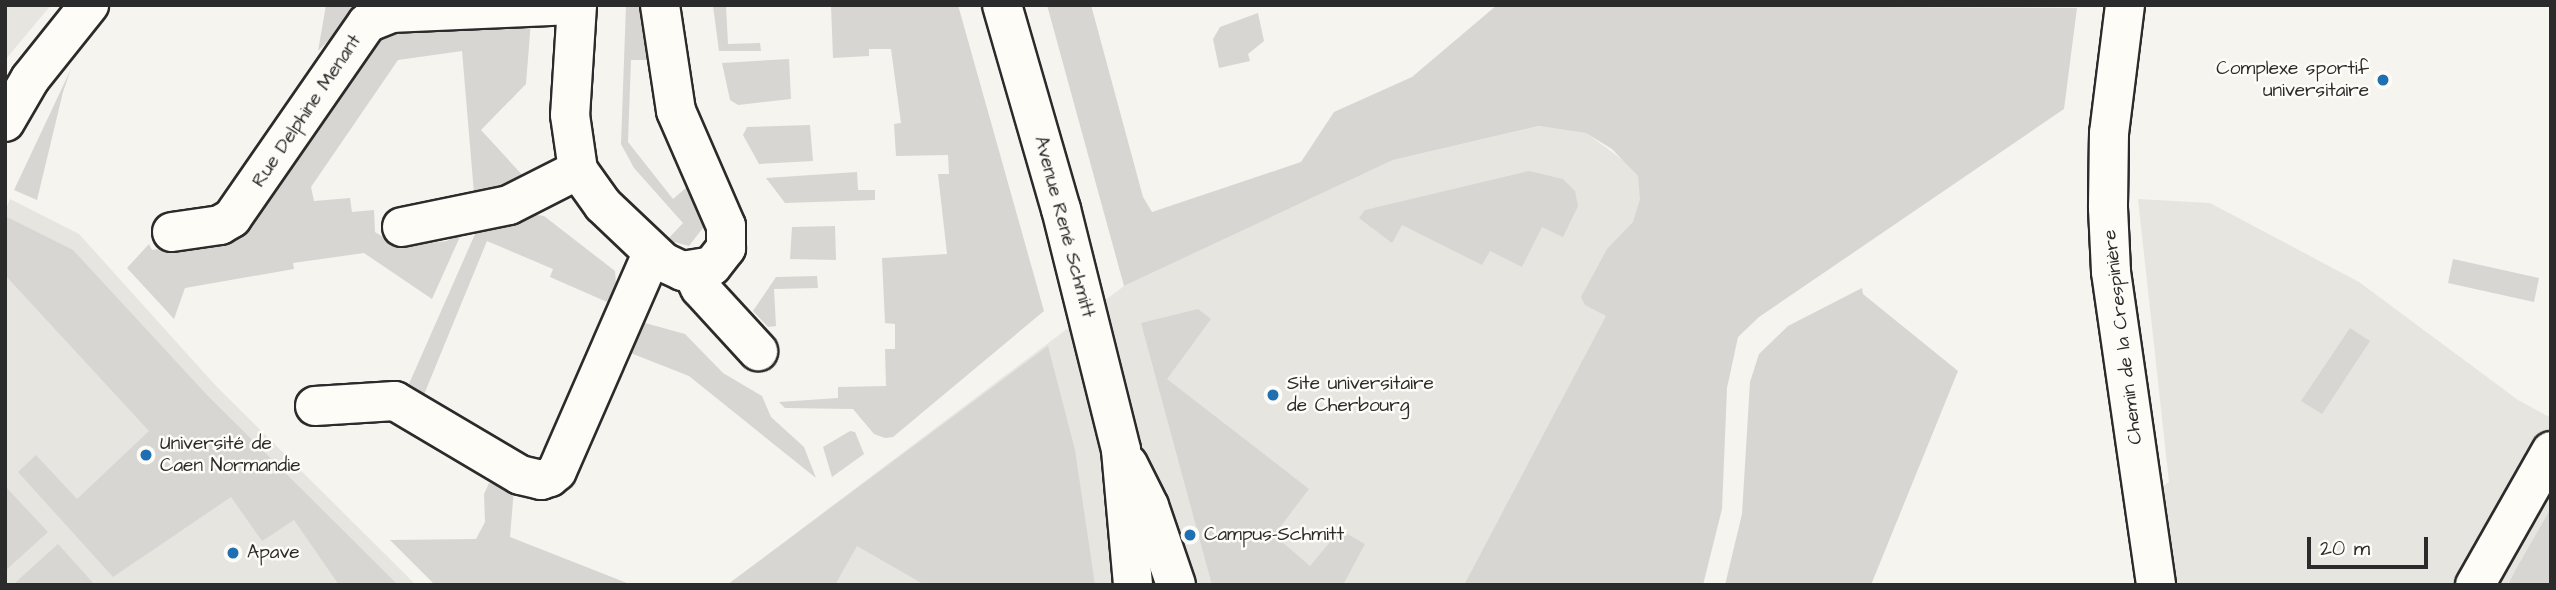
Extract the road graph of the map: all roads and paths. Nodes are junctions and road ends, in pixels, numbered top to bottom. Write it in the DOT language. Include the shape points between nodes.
graph roads {
  1 [pos="89,5"];
  2 [pos="660,5"];
  3 [pos="1002,5"];
  4 [pos="2125,5"];
  5 [pos="5,122"];
  6 [pos="578,170"];
  7 [pos="401,227"];
  8 [pos="172,232"];
  9 [pos="652,254"];
  10 [pos="692,272"];
  11 [pos="758,351"];
  12 [pos="315,406"];
  13 [pos="1121,450"];
  14 [pos="2551,451"];
  15 [pos="1133,585"];
  16 [pos="1176,585"];
  17 [pos="2156,585"];
  18 [pos="2475,585"];
  1 -- 5 [label="street" via="30,79"];
  2 -- 10 [label="street" via="679,121 716,194 726,226 726,248 720,258 712,267"];
  3 -- 13 [label="street, Avenue René Schmitt" via="1061,209"];
  4 -- 17 [label="street, Chemin de la Crespinière" via="2109,134 2111,272"];
  6 -- 7 [label="street" via="509,205"];
  6 -- 8 [label="street, Rue Delphine Menant" via="570,123 577,5 392,13 367,23 232,218 220,225"];
  6 -- 9 [label="street, Rue Delphine Menant" via="603,205"];
  9 -- 10 [label="street, Rue Delphine Menant"];
  9 -- 12 [label="street" via="557,471 550,477 541,480 520,475 395,401"];
  10 -- 11 [label="street" via="700,288"];
  13 -- 15 [label="street, Avenue René Schmitt"];
  13 -- 16 [label="street, Avenue René Schmitt" via="1149,506"];
  14 -- 18 [label="street"];
}
